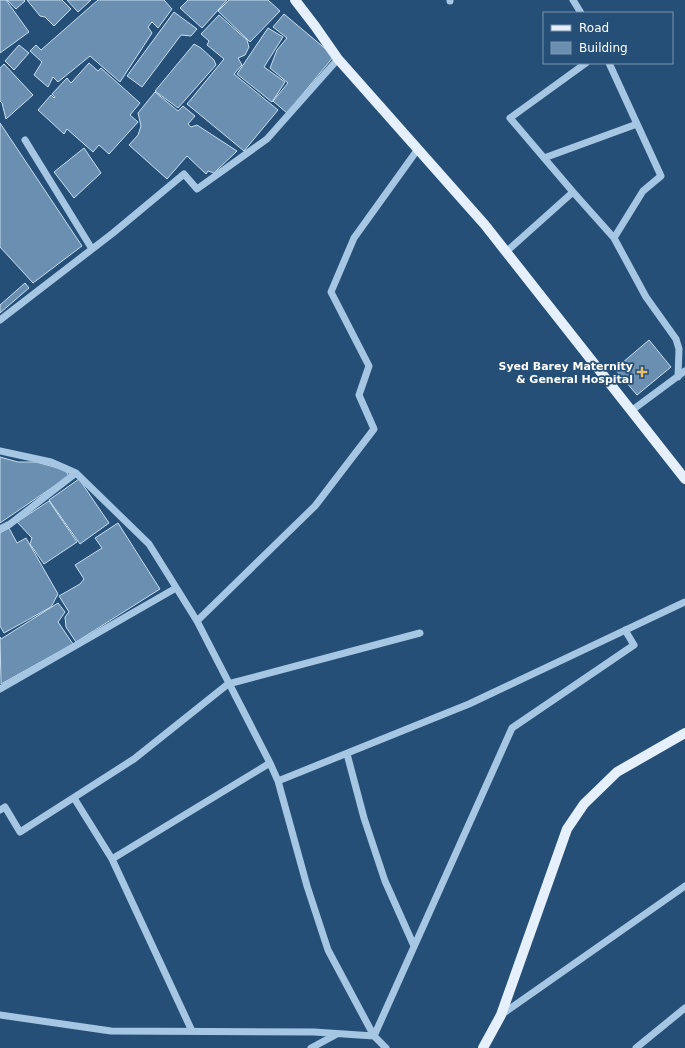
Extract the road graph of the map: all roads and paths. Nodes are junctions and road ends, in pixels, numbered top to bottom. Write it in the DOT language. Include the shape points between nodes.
graph roads {
  1 [pos="295,0"];
  2 [pos="573,0"];
  3 [pos="580,12"];
  4 [pos="338,59"];
  5 [pos="585,64"];
  6 [pos="609,64"];
  7 [pos="637,124"];
  8 [pos="24,140"];
  9 [pos="418,149"];
  10 [pos="544,158"];
  11 [pos="573,192"];
  12 [pos="614,238"];
  13 [pos="92,249"];
  14 [pos="506,252"];
  15 [pos="0,320"];
  16 [pos="685,371"];
  17 [pos="678,377"];
  18 [pos="631,411"];
  19 [pos="0,451"];
  20 [pos="76,473"];
  21 [pos="685,479"];
  22 [pos="0,529"];
  23 [pos="176,588"];
  24 [pos="685,602"];
  25 [pos="197,621"];
  26 [pos="625,630"];
  27 [pos="420,633"];
  28 [pos="228,684"];
  29 [pos="0,689"];
  30 [pos="685,733"];
  31 [pos="346,754"];
  32 [pos="270,763"];
  33 [pos="278,781"];
  34 [pos="74,798"];
  35 [pos="0,810"];
  36 [pos="112,858"];
  37 [pos="685,886"];
  38 [pos="414,946"];
  39 [pos="685,1008"];
  40 [pos="0,1015"];
  41 [pos="501,1015"];
  42 [pos="192,1031"];
  43 [pos="337,1034"];
  44 [pos="374,1036"];
  45 [pos="310,1048"];
  46 [pos="386,1048"];
  47 [pos="483,1048"];
  48 [pos="636,1048"];
  1 -- 4 [label="main road"];
  2 -- 3 [label="street"];
  4 -- 9 [label="main road"];
  4 -- 13 [label="street" via="267,139 198,189 184,174"];
  5 -- 10 [label="street" via="510,118"];
  6 -- 7 [label="street"];
  7 -- 10 [label="street"];
  7 -- 12 [label="street" via="661,176 643,191"];
  8 -- 13 [label="street"];
  9 -- 14 [label="main road"];
  9 -- 25 [label="street" via="354,238 331,292 369,366 359,395 374,429 315,506"];
  10 -- 11 [label="street"];
  11 -- 12 [label="street"];
  11 -- 14 [label="street"];
  12 -- 17 [label="street" via="646,297 676,339 679,349"];
  13 -- 15 [label="street"];
  14 -- 18 [label="main road"];
  16 -- 17 [label="street"];
  17 -- 18 [label="street"];
  18 -- 21 [label="main road"];
  19 -- 20 [label="street" via="51,462"];
  20 -- 22 [label="street"];
  20 -- 23 [label="street" via="149,544"];
  23 -- 25 [label="street"];
  23 -- 29 [label="street"];
  24 -- 26 [label="street"];
  25 -- 28 [label="street"];
  26 -- 31 [label="street" via="469,704"];
  26 -- 38 [label="street" via="634,645 512,728"];
  27 -- 28 [label="street"];
  28 -- 32 [label="street"];
  28 -- 34 [label="street" via="134,759"];
  30 -- 41 [label="main road" via="617,772 584,804 567,830"];
  31 -- 33 [label="street"];
  31 -- 38 [label="street" via="385,881"];
  32 -- 33 [label="street"];
  32 -- 36 [label="street"];
  33 -- 44 [label="street" via="328,950"];
  34 -- 35 [label="street" via="20,832 5,807"];
  34 -- 36 [label="street"];
  36 -- 42 [label="street"];
  37 -- 41 [label="street"];
  38 -- 44 [label="street"];
  39 -- 48 [label="street"];
  40 -- 42 [label="street" via="111,1031"];
  41 -- 47 [label="main road"];
  42 -- 43 [label="street"];
  43 -- 44 [label="street"];
  43 -- 45 [label="street"];
  44 -- 46 [label="street"];
}
